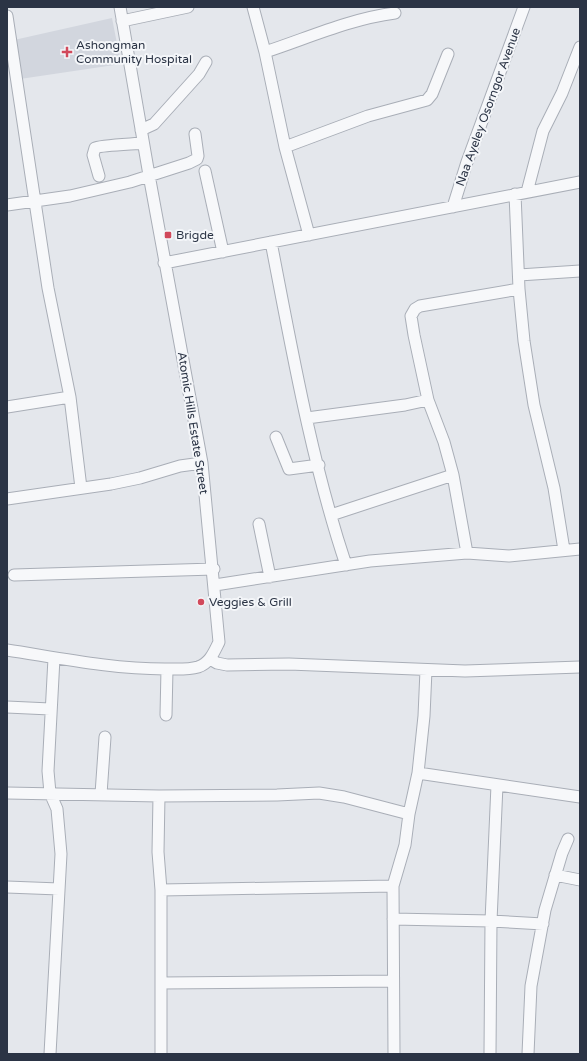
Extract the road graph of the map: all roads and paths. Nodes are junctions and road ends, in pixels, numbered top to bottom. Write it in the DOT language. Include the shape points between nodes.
graph roads {
  1 [pos="120,7"];
  2 [pos="188,7"];
  3 [pos="253,7"];
  4 [pos="524,7"];
  5 [pos="370,12"];
  6 [pos="395,13"];
  7 [pos="7,16"];
  8 [pos="122,21"];
  9 [pos="580,47"];
  10 [pos="265,52"];
  11 [pos="448,54"];
  12 [pos="206,62"];
  13 [pos="141,130"];
  14 [pos="195,134"];
  15 [pos="143,143"];
  16 [pos="285,147"];
  17 [pos="205,170"];
  18 [pos="149,175"];
  19 [pos="99,176"];
  20 [pos="580,182"];
  21 [pos="527,192"];
  22 [pos="515,194"];
  23 [pos="35,200"];
  24 [pos="7,205"];
  25 [pos="453,207"];
  26 [pos="309,235"];
  27 [pos="270,242"];
  28 [pos="223,252"];
  29 [pos="164,263"];
  30 [pos="580,270"];
  31 [pos="519,275"];
  32 [pos="519,289"];
  33 [pos="70,396"];
  34 [pos="428,400"];
  35 [pos="7,407"];
  36 [pos="307,418"];
  37 [pos="276,437"];
  38 [pos="202,464"];
  39 [pos="319,465"];
  40 [pos="452,476"];
  41 [pos="81,488"];
  42 [pos="7,499"];
  43 [pos="331,515"];
  44 [pos="259,524"];
  45 [pos="580,549"];
  46 [pos="564,550"];
  47 [pos="466,552"];
  48 [pos="346,565"];
  49 [pos="214,569"];
  50 [pos="14,575"];
  51 [pos="270,577"];
  52 [pos="215,585"];
  53 [pos="7,650"];
  54 [pos="54,658"];
  55 [pos="210,659"];
  56 [pos="580,667"];
  57 [pos="167,669"];
  58 [pos="426,670"];
  59 [pos="7,707"];
  60 [pos="50,709"];
  61 [pos="166,716"];
  62 [pos="105,737"];
  63 [pos="418,773"];
  64 [pos="497,786"];
  65 [pos="7,793"];
  66 [pos="50,793"];
  67 [pos="101,794"];
  68 [pos="159,796"];
  69 [pos="580,797"];
  70 [pos="409,814"];
  71 [pos="568,839"];
  72 [pos="555,875"];
  73 [pos="580,880"];
  74 [pos="393,886"];
  75 [pos="7,887"];
  76 [pos="58,889"];
  77 [pos="161,890"];
  78 [pos="393,919"];
  79 [pos="491,921"];
  80 [pos="543,924"];
  81 [pos="393,981"];
  82 [pos="161,983"];
  83 [pos="50,1054"];
  84 [pos="161,1054"];
  85 [pos="394,1054"];
  86 [pos="490,1054"];
  87 [pos="528,1054"];
  1 -- 8 [label="street, Atomic Hills Estate Street"];
  2 -- 8 [label="street"];
  3 -- 10 [label="street"];
  4 -- 25 [label="street, Naa Ayeley Osorngor Avenue"];
  5 -- 6 [label="street"];
  5 -- 10 [label="street"];
  7 -- 23 [label="street"];
  8 -- 13 [label="street, Atomic Hills Estate Street"];
  9 -- 21 [label="street" via="562,93 543,131"];
  10 -- 16 [label="street"];
  11 -- 16 [label="street" via="432,94 427,100 368,116"];
  12 -- 13 [label="street" via="199,74 154,124"];
  13 -- 15 [label="street, Atomic Hills Estate Street"];
  14 -- 18 [label="street" via="197,159 189,164"];
  15 -- 18 [label="street, Atomic Hills Estate Street"];
  15 -- 19 [label="street" via="101,145 95,148 93,155"];
  16 -- 26 [label="street"];
  17 -- 28 [label="street"];
  18 -- 23 [label="street" via="70,196"];
  18 -- 29 [label="street, Atomic Hills Estate Street"];
  20 -- 21 [label="street"];
  21 -- 22 [label="street"];
  22 -- 25 [label="street"];
  22 -- 31 [label="street"];
  23 -- 24 [label="street"];
  23 -- 33 [label="street" via="48,288"];
  25 -- 26 [label="street"];
  26 -- 27 [label="street"];
  27 -- 28 [label="street"];
  27 -- 36 [label="street"];
  28 -- 29 [label="street"];
  29 -- 38 [label="street, Atomic Hills Estate Street"];
  30 -- 31 [label="street"];
  31 -- 32 [label="street"];
  32 -- 34 [label="street" via="427,304 415,309 411,316"];
  32 -- 46 [label="street" via="534,405 554,488"];
  33 -- 35 [label="street"];
  33 -- 41 [label="street"];
  34 -- 36 [label="street"];
  34 -- 40 [label="street" via="444,442"];
  36 -- 39 [label="street"];
  37 -- 39 [label="street" via="289,469"];
  38 -- 41 [label="street"];
  38 -- 49 [label="street, Atomic Hills Estate Street"];
  39 -- 43 [label="street"];
  40 -- 43 [label="street"];
  40 -- 47 [label="street"];
  41 -- 42 [label="street"];
  43 -- 48 [label="street"];
  44 -- 51 [label="street"];
  45 -- 46 [label="street"];
  46 -- 47 [label="street" via="509,556"];
  47 -- 48 [label="street"];
  48 -- 51 [label="street"];
  49 -- 50 [label="street"];
  49 -- 52 [label="street, Atomic Hills Estate Street"];
  51 -- 52 [label="street"];
  52 -- 55 [label="street, Atomic Hills Estate Street" via="219,642"];
  53 -- 54 [label="street"];
  54 -- 57 [label="street" via="121,667"];
  54 -- 60 [label="street"];
  55 -- 57 [label="street" via="199,667"];
  55 -- 58 [label="street" via="227,665 289,664"];
  56 -- 58 [label="street" via="506,671"];
  57 -- 61 [label="street"];
  58 -- 63 [label="street"];
  59 -- 60 [label="street"];
  60 -- 66 [label="street"];
  62 -- 67 [label="street"];
  63 -- 64 [label="street"];
  63 -- 70 [label="street"];
  64 -- 69 [label="street"];
  64 -- 79 [label="street"];
  65 -- 66 [label="street"];
  66 -- 67 [label="street"];
  66 -- 76 [label="street" via="57,810 60,828"];
  67 -- 68 [label="street"];
  68 -- 70 [label="street" via="319,793"];
  68 -- 77 [label="street" via="158,852"];
  70 -- 74 [label="street" via="405,845"];
  71 -- 72 [label="street"];
  72 -- 73 [label="street"];
  72 -- 80 [label="street"];
  74 -- 77 [label="street"];
  74 -- 78 [label="street"];
  75 -- 76 [label="street"];
  76 -- 83 [label="street"];
  77 -- 82 [label="street"];
  78 -- 79 [label="street"];
  78 -- 81 [label="street"];
  79 -- 80 [label="street"];
  79 -- 86 [label="street"];
  80 -- 87 [label="street" via="531,986"];
  81 -- 82 [label="street"];
  81 -- 85 [label="street"];
  82 -- 84 [label="street"];
}
